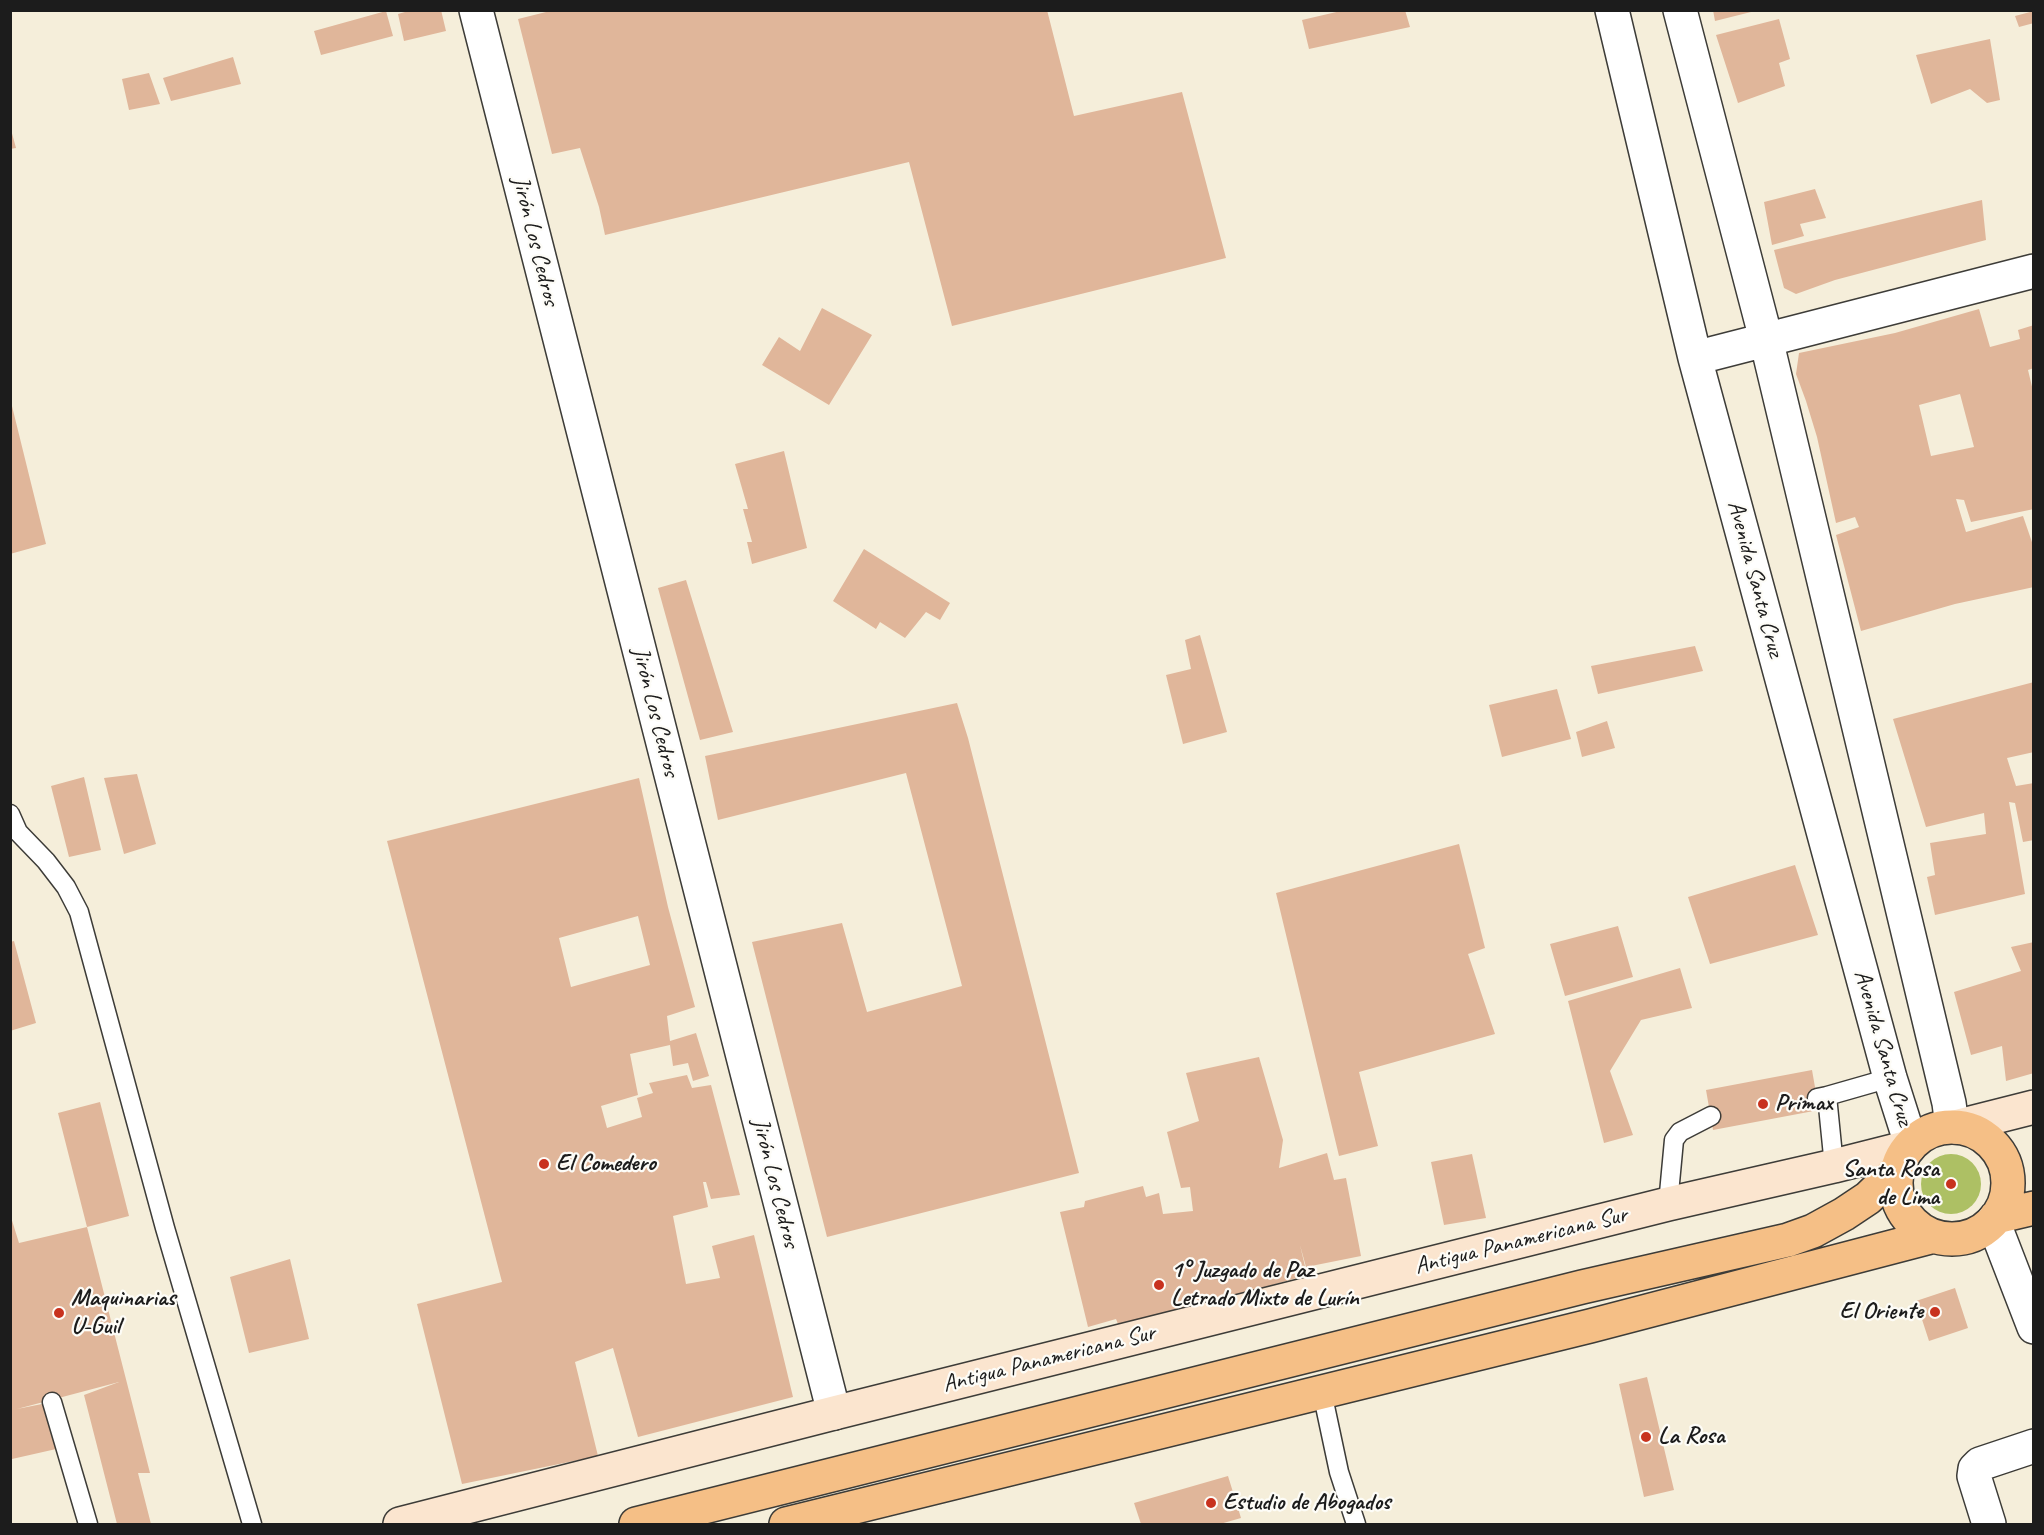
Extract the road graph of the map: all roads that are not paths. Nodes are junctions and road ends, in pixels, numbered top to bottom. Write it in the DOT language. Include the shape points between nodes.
graph roads {
  1 [pos="476,10"];
  2 [pos="1612,10"];
  3 [pos="1680,10"];
  4 [pos="2034,271"];
  5 [pos="1766,339"];
  6 [pos="1695,358"];
  7 [pos="10,814"];
  8 [pos="1890,1078"];
  9 [pos="2034,1107"];
  10 [pos="1711,1116"];
  11 [pos="1954,1126"];
  12 [pos="1906,1154"];
  13 [pos="1834,1167"];
  14 [pos="2020,1167"];
  15 [pos="1668,1204"];
  16 [pos="2034,1208"];
  17 [pos="1994,1219"];
  18 [pos="1934,1236"];
  19 [pos="2034,1327"];
  20 [pos="1322,1392"];
  21 [pos="52,1402"];
  22 [pos="834,1413"];
  23 [pos="2034,1446"];
  24 [pos="864,1515"];
  25 [pos="88,1524"];
  26 [pos="252,1524"];
  27 [pos="400,1524"];
  28 [pos="636,1524"];
  29 [pos="786,1524"];
  30 [pos="1356,1524"];
  31 [pos="1989,1524"];
  1 -- 22 [label="street, Jirón Los Cedros"];
  2 -- 6 [label="street, Avenida Santa Cruz"];
  3 -- 5 [label="street, Avenida Santa Cruz"];
  4 -- 5 [label="street"];
  5 -- 6 [label="street"];
  5 -- 11 [label="street, Avenida Santa Cruz"];
  6 -- 8 [label="street, Avenida Santa Cruz"];
  7 -- 26 [label="lane" via="18,832 46,861 80,912 165,1228"];
  8 -- 12 [label="street, Avenida Santa Cruz"];
  8 -- 13 [label="lane" via="1822,1097"];
  9 -- 11 [label="street"];
  10 -- 15 [label="lane" via="1680,1132 1674,1140"];
  11 -- 12 [label="main road" via="1920,1136"];
  11 -- 14 [label="main road" via="1982,1136 2001,1157"];
  12 -- 13 [label="street, Antigua Panamericana Sur"];
  12 -- 18 [label="main road" via="1896,1187 1899,1203 1907,1217"];
  12 -- 28 [label="main road" via="1868,1197 1813,1231 1788,1240 1582,1287"];
  13 -- 15 [label="street, Antigua Panamericana Sur"];
  14 -- 17 [label="main road"];
  15 -- 22 [label="street, Antigua Panamericana Sur"];
  16 -- 17 [label="main road"];
  17 -- 18 [label="main road" via="1965,1237"];
  17 -- 19 [label="street"];
  18 -- 20 [label="main road"];
  20 -- 24 [label="main road"];
  20 -- 30 [label="lane" via="1339,1472"];
  21 -- 25 [label="lane"];
  22 -- 27 [label="street, Antigua Panamericana Sur"];
  23 -- 31 [label="street" via="1975,1468"];
  24 -- 29 [label="main road"];
}
